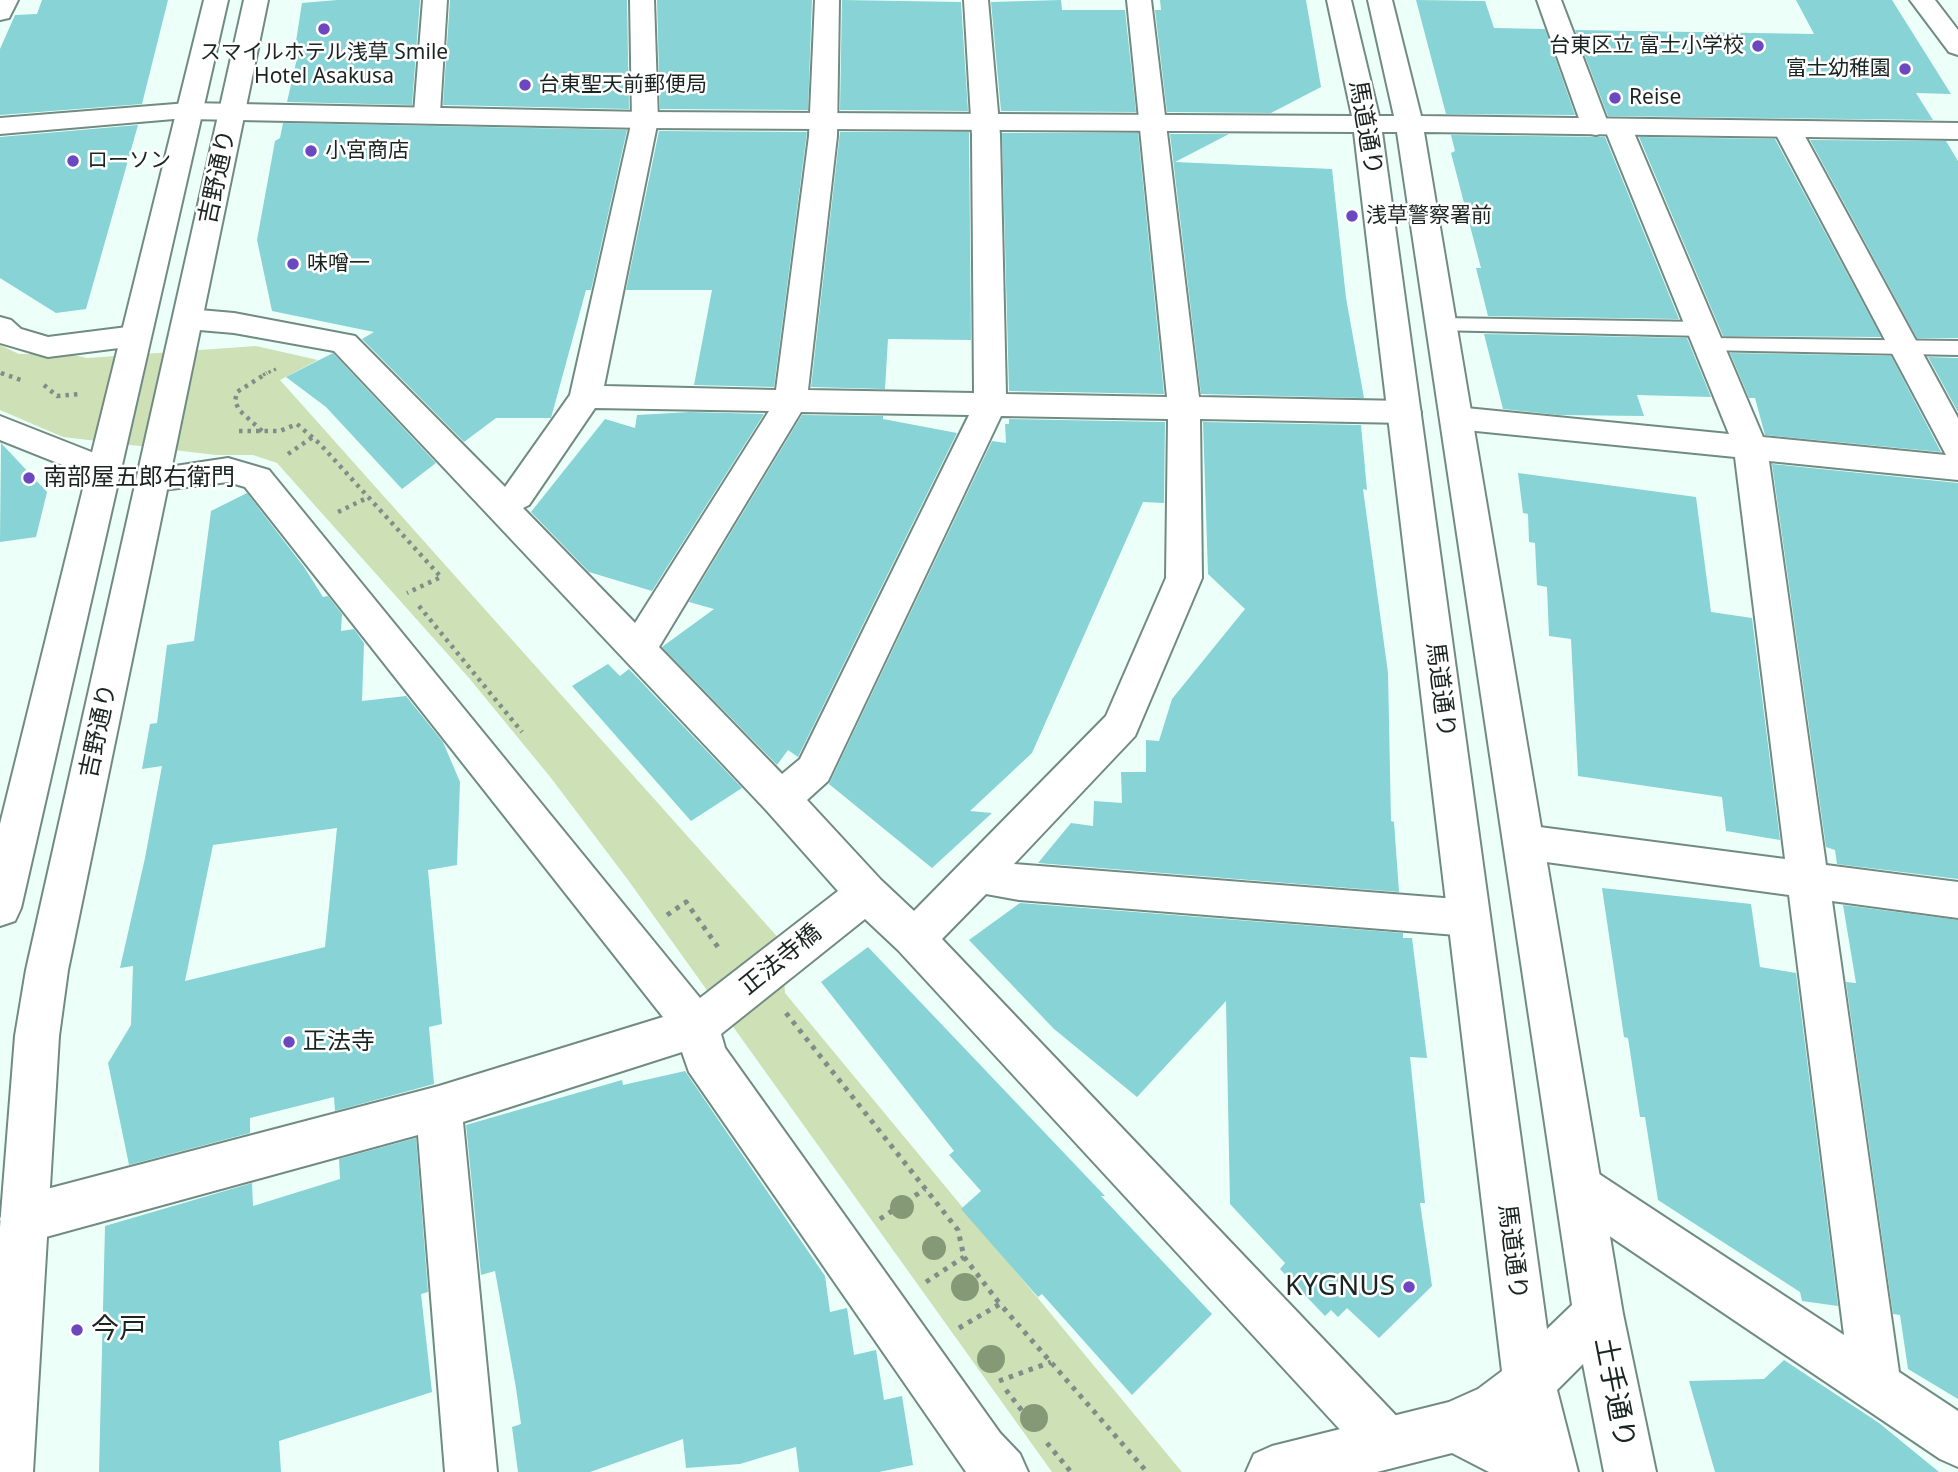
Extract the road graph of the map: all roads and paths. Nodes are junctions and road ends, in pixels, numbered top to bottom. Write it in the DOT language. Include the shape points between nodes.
graph roads {
  1 [pos="6,0"];
  2 [pos="216,0"];
  3 [pos="256,0"];
  4 [pos="435,0"];
  5 [pos="642,0"];
  6 [pos="827,0"];
  7 [pos="976,0"];
  8 [pos="1139,0"];
  9 [pos="1339,0"];
  10 [pos="1380,0"];
  11 [pos="1549,0"];
  12 [pos="1922,0"];
  13 [pos="0,13"];
  14 [pos="1958,47"];
  15 [pos="188,111"];
  16 [pos="232,112"];
  17 [pos="427,113"];
  18 [pos="645,120"];
  19 [pos="824,121"];
  20 [pos="985,122"];
  21 [pos="1154,123"];
  22 [pos="1367,124"];
  23 [pos="1409,124"];
  24 [pos="0,126"];
  25 [pos="1607,128"];
  26 [pos="1787,128"];
  27 [pos="1958,131"];
  28 [pos="188,319"];
  29 [pos="1441,325"];
  30 [pos="0,327"];
  31 [pos="135,336"];
  32 [pos="1706,337"];
  33 [pos="1903,347"];
  34 [pos="1958,348"];
  35 [pos="277,369"];
  36 [pos="586,397"];
  37 [pos="791,402"];
  38 [pos="990,405"];
  39 [pos="1184,406"];
  40 [pos="1405,412"];
  41 [pos="1456,418"];
  42 [pos="0,427"];
  43 [pos="228,430"];
  44 [pos="263,432"];
  45 [pos="313,438"];
  46 [pos="1750,445"];
  47 [pos="1958,448"];
  48 [pos="285,458"];
  49 [pos="1958,468"];
  50 [pos="105,470"];
  51 [pos="153,479"];
  52 [pos="369,497"];
  53 [pos="327,504"];
  54 [pos="500,505"];
  55 [pos="336,513"];
  56 [pos="344,523"];
  57 [pos="402,587"];
  58 [pos="407,593"];
  59 [pos="638,650"];
  60 [pos="523,733"];
  61 [pos="13,797"];
  62 [pos="781,799"];
  63 [pos="1524,842"];
  64 [pos="982,870"];
  65 [pos="1808,879"];
  66 [pos="866,893"];
  67 [pos="1958,900"];
  68 [pos="658,904"];
  69 [pos="0,908"];
  70 [pos="1469,918"];
  71 [pos="913,937"];
  72 [pos="753,983"];
  73 [pos="697,1027"];
  74 [pos="439,1108"];
  75 [pos="1579,1188"];
  76 [pos="925,1189"];
  77 [pos="24,1219"];
  78 [pos="880,1219"];
  79 [pos="964,1257"];
  80 [pos="926,1282"];
  81 [pos="1000,1304"];
  82 [pos="1598,1314"];
  83 [pos="967,1338"];
  84 [pos="1051,1362"];
  85 [pos="991,1370"];
  86 [pos="999,1381"];
  87 [pos="1529,1382"];
  88 [pos="1875,1383"];
  89 [pos="1454,1427"];
  90 [pos="1958,1441"];
  91 [pos="1387,1443"];
  92 [pos="7,1472"];
  93 [pos="471,1472"];
  94 [pos="1002,1472"];
  95 [pos="1070,1472"];
  96 [pos="1147,1472"];
  97 [pos="1272,1472"];
  98 [pos="1544,1472"];
  99 [pos="1552,1472"];
  100 [pos="1630,1472"];
  1 -- 13 [label="street"];
  2 -- 15 [label="street, 吉野通り"];
  3 -- 16 [label="street, 吉野通り"];
  4 -- 17 [label="street"];
  5 -- 18 [label="street"];
  6 -- 19 [label="street"];
  7 -- 20 [label="street"];
  8 -- 21 [label="street"];
  9 -- 22 [label="street, 馬道通り"];
  10 -- 23 [label="street, 馬道通り"];
  11 -- 25 [label="street"];
  12 -- 14 [label="street"];
  15 -- 16 [label="street"];
  15 -- 24 [label="street"];
  15 -- 31 [label="street, 吉野通り"];
  16 -- 17 [label="street"];
  16 -- 28 [label="street, 吉野通り"];
  17 -- 18 [label="street"];
  18 -- 19 [label="street"];
  18 -- 36 [label="street"];
  19 -- 20 [label="street"];
  19 -- 37 [label="street"];
  20 -- 21 [label="street"];
  20 -- 38 [label="street"];
  21 -- 22 [label="street"];
  21 -- 39 [label="street"];
  22 -- 23 [label="street"];
  22 -- 40 [label="street, 馬道通り"];
  23 -- 25 [label="street"];
  23 -- 29 [label="street, 馬道通り"];
  25 -- 26 [label="street"];
  25 -- 32 [label="street"];
  26 -- 27 [label="street"];
  26 -- 33 [label="street"];
  28 -- 51 [label="street, 吉野通り"];
  28 -- 54 [label="street" via="344,343"];
  29 -- 32 [label="lane"];
  29 -- 41 [label="street, 馬道通り"];
  30 -- 31 [label="street" via="10,336 48,347"];
  31 -- 50 [label="street, 吉野通り"];
  32 -- 33 [label="lane"];
  32 -- 46 [label="street"];
  33 -- 34 [label="lane"];
  33 -- 47 [label="street"];
  35 -- 44 [label="path" via="254,379 237,392 235,401"];
  36 -- 37 [label="street"];
  36 -- 54 [label="street" via="517,496"];
  37 -- 38 [label="street"];
  37 -- 59 [label="street"];
  38 -- 39 [label="street"];
  38 -- 62 [label="street" via="814,771"];
  39 -- 40 [label="street"];
  39 -- 64 [label="street" via="1184,578 1121,725"];
  40 -- 70 [label="street, 馬道通り"];
  41 -- 46 [label="street"];
  41 -- 63 [label="street, 馬道通り"];
  42 -- 50 [label="street"];
  43 -- 44 [label="path"];
  44 -- 45 [label="path" via="297,424"];
  45 -- 48 [label="path"];
  45 -- 52 [label="path"];
  46 -- 49 [label="street"];
  46 -- 65 [label="street"];
  50 -- 61 [label="street, 吉野通り"];
  51 -- 73 [label="street" via="228,470 257,478"];
  51 -- 77 [label="street, 吉野通り" via="47,970 37,1037"];
  52 -- 55 [label="path"];
  52 -- 58 [label="path" via="441,577"];
  53 -- 55 [label="path"];
  54 -- 59 [label="street"];
  55 -- 56 [label="path"];
  57 -- 58 [label="path"];
  58 -- 60 [label="path"];
  59 -- 62 [label="street"];
  61 -- 69 [label="street, 吉野通り"];
  62 -- 66 [label="street"];
  63 -- 65 [label="street"];
  63 -- 75 [label="street, 馬道通り"];
  64 -- 70 [label="street" via="996,880"];
  64 -- 71 [label="street" via="939,917"];
  65 -- 67 [label="street"];
  65 -- 88 [label="street"];
  66 -- 71 [label="street"];
  66 -- 72 [label="street, 正法寺橋"];
  68 -- 72 [label="path" via="667,915 686,902"];
  70 -- 87 [label="street, 馬道通り"];
  71 -- 91 [label="street"];
  72 -- 73 [label="street, 正法寺橋"];
  72 -- 76 [label="path"];
  73 -- 74 [label="street"];
  73 -- 94 [label="street" via="705,1056 982,1451"];
  74 -- 77 [label="street"];
  74 -- 93 [label="street"];
  75 -- 82 [label="street, 馬道通り"];
  75 -- 88 [label="street"];
  76 -- 78 [label="path"];
  76 -- 79 [label="path" via="958,1230"];
  77 -- 92 [label="street, 吉野通り"];
  79 -- 80 [label="path"];
  79 -- 81 [label="path"];
  81 -- 83 [label="path" via="960,1328"];
  81 -- 84 [label="path"];
  82 -- 87 [label="street"];
  82 -- 100 [label="street, 土手通り"];
  84 -- 86 [label="path"];
  84 -- 96 [label="path"];
  85 -- 86 [label="path"];
  86 -- 95 [label="path"];
  87 -- 89 [label="street" via="1496,1407"];
  87 -- 99 [label="street"];
  88 -- 90 [label="street"];
  89 -- 91 [label="street"];
  89 -- 98 [label="street"];
  91 -- 97 [label="street"];
}
